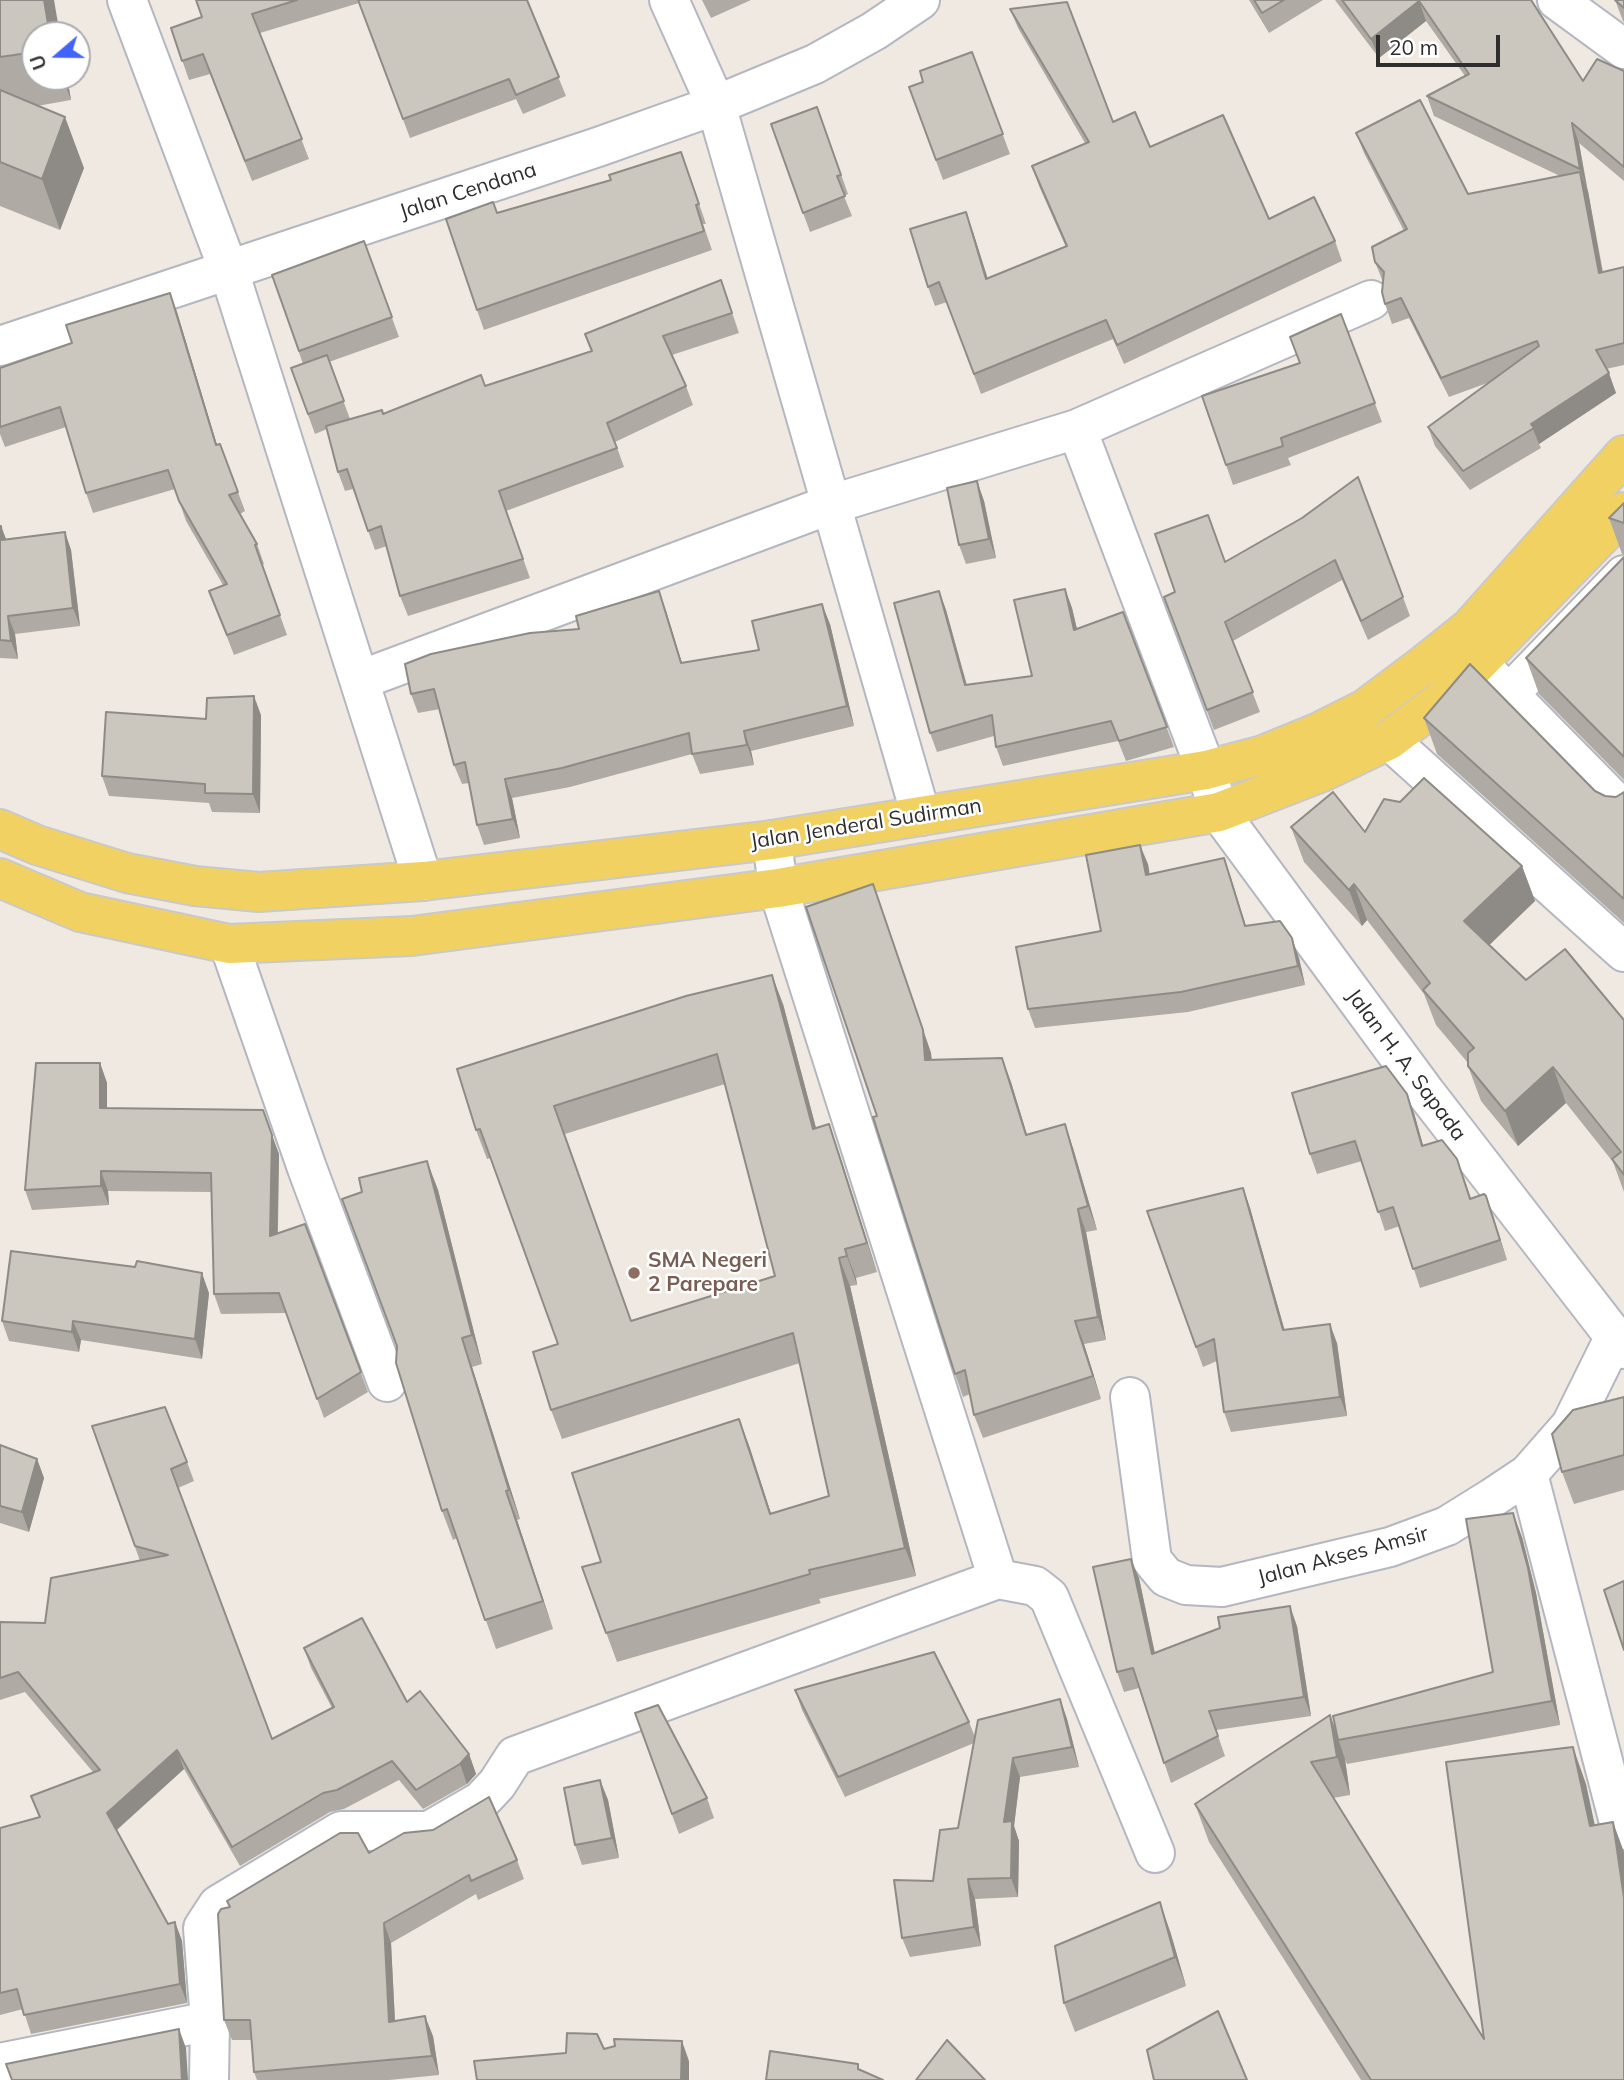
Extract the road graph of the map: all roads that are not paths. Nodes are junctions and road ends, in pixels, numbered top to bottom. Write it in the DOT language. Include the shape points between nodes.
graph roads {
  1 [pos="127,0"];
  2 [pos="669,0"];
  3 [pos="920,0"];
  4 [pos="1557,0"];
  5 [pos="1624,49"];
  6 [pos="716,105"];
  7 [pos="229,271"];
  8 [pos="1371,300"];
  9 [pos="0,346"];
  10 [pos="1077,429"];
  11 [pos="1624,455"];
  12 [pos="829,505"];
  13 [pos="1617,532"];
  14 [pos="1624,575"];
  15 [pos="1479,664"];
  16 [pos="360,680"];
  17 [pos="1508,695"];
  18 [pos="1388,740"];
  19 [pos="1206,770"];
  20 [pos="1624,811"];
  21 [pos="1219,812"];
  22 [pos="921,816"];
  23 [pos="0,829"];
  24 [pos="772,840"];
  25 [pos="0,878"];
  26 [pos="423,881"];
  27 [pos="778,888"];
  28 [pos="229,944"];
  29 [pos="1624,952"];
  30 [pos="1619,1343"];
  31 [pos="387,1382"];
  32 [pos="1130,1397"];
  33 [pos="1528,1474"];
  34 [pos="998,1579"];
  35 [pos="1621,1830"];
  36 [pos="1155,1853"];
  37 [pos="210,2021"];
  38 [pos="0,2063"];
  39 [pos="209,2080"];
  1 -- 7 [label="street"];
  2 -- 6 [label="street"];
  3 -- 6 [label="street, Jalan Cendana" via="815,64"];
  4 -- 5 [label="street"];
  6 -- 7 [label="street, Jalan Cendana"];
  6 -- 12 [label="street"];
  7 -- 9 [label="street, Jalan Cendana"];
  7 -- 16 [label="street"];
  8 -- 10 [label="street"];
  10 -- 12 [label="street"];
  10 -- 19 [label="street, Jalan H. A. Sapada"];
  11 -- 19 [label="main road, Jalan Jenderal Sudirman" via="1470,628 1425,664 1365,709 1317,733 1263,755"];
  12 -- 16 [label="street"];
  12 -- 22 [label="street"];
  13 -- 15 [label="main road"];
  14 -- 17 [label="street"];
  15 -- 17 [label="street"];
  15 -- 18 [label="main road" via="1441,701"];
  16 -- 26 [label="street"];
  17 -- 20 [label="street"];
  18 -- 21 [label="main road" via="1322,772"];
  18 -- 29 [label="street"];
  19 -- 21 [label="street, Jalan H. A. Sapada"];
  19 -- 22 [label="main road, Jalan Jenderal Sudirman"];
  21 -- 27 [label="main road"];
  21 -- 30 [label="street, Jalan H. A. Sapada" via="1425,1092"];
  22 -- 24 [label="main road, Jalan Jenderal Sudirman"];
  23 -- 26 [label="main road, Jalan Jenderal Sudirman" via="127,873 195,887 259,892"];
  24 -- 26 [label="main road, Jalan Jenderal Sudirman"];
  24 -- 27 [label="street"];
  25 -- 28 [label="main road" via="80,912"];
  27 -- 28 [label="main road" via="412,936"];
  27 -- 34 [label="street"];
  28 -- 31 [label="street"];
  30 -- 33 [label="street, Jalan Akses Amsir" via="1571,1425"];
  32 -- 33 [label="street, Jalan Akses Amsir" via="1152,1560 1166,1577 1186,1585 1222,1587 1390,1548 1447,1527"];
  33 -- 35 [label="street"];
  34 -- 36 [label="street" via="1035,1586 1049,1597"];
  34 -- 37 [label="street" via="515,1756 481,1801 429,1831 341,1831 218,1905 209,1917 203,1928"];
  37 -- 38 [label="street"];
  37 -- 39 [label="street"];
}
